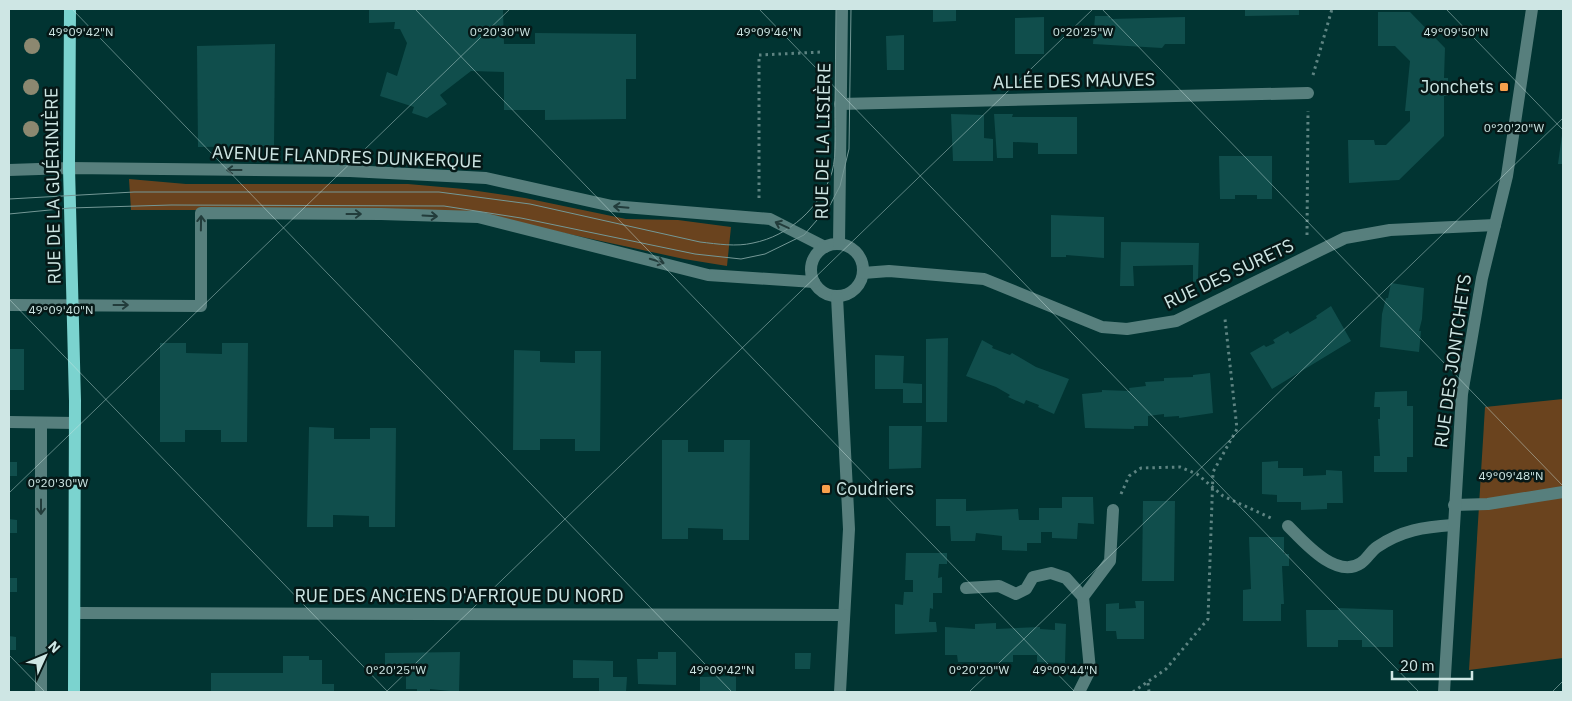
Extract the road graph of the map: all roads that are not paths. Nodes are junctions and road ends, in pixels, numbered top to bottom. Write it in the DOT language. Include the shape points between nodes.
graph roads {
  1 [pos="70,9"];
  2 [pos="842,9"];
  3 [pos="1532,9"];
  4 [pos="1308,92"];
  5 [pos="840,104"];
  6 [pos="69,168"];
  7 [pos="9,170"];
  8 [pos="1495,226"];
  9 [pos="839,244"];
  10 [pos="825,247"];
  11 [pos="863,273"];
  12 [pos="814,282"];
  13 [pos="837,297"];
  14 [pos="9,305"];
  15 [pos="72,305"];
  16 [pos="9,422"];
  17 [pos="41,423"];
  18 [pos="76,423"];
  19 [pos="1563,492"];
  20 [pos="1454,505"];
  21 [pos="1113,510"];
  22 [pos="1453,525"];
  23 [pos="1288,526"];
  24 [pos="966,588"];
  25 [pos="1083,597"];
  26 [pos="74,613"];
  27 [pos="844,615"];
  28 [pos="41,692"];
  29 [pos="74,692"];
  30 [pos="840,692"];
  31 [pos="1079,692"];
  32 [pos="1444,692"];
  1 -- 6 [label="main road, RUE DE LA GUÉRINIÈRE"];
  2 -- 5 [label="street, RUE DE LA LISIÈRE"];
  3 -- 8 [label="street, RUE DES JONTCHETS" via="1507,176"];
  4 -- 5 [label="street, ALLÉE DES MAUVES"];
  5 -- 9 [label="street, RUE DE LA LISIÈRE"];
  6 -- 7 [label="street, AVENUE FLANDRES DUNKERQUE"];
  10 -- 6 [label="street, AVENUE FLANDRES DUNKERQUE, one-way" via="770,219 612,206 486,178 350,171"];
  6 -- 15 [label="main road, RUE DE LA GUÉRINIÈRE"];
  8 -- 11 [label="street, RUE DES SURETS" via="1390,230 1345,238 1176,321 1127,328 1102,327 984,279 888,270"];
  8 -- 20 [label="street, RUE DES JONTCHETS" via="1467,358"];
  9 -- 10 [label="street"];
  9 -- 11 [label="street" via="858,254"];
  10 -- 12 [label="street" via="812,263"];
  11 -- 13 [label="street" via="856,289"];
  12 -- 13 [label="street" via="820,290"];
  15 -- 12 [label="street, one-way" via="201,306 201,213 478,217 708,275"];
  13 -- 27 [label="street" via="849,528"];
  14 -- 15 [label="street"];
  15 -- 18 [label="main road, RUE DE LA GUÉRINIÈRE"];
  16 -- 17 [label="street"];
  17 -- 18 [label="street"];
  17 -- 28 [label="street, one-way"];
  18 -- 26 [label="main road, RUE DE LA GUÉRINIÈRE"];
  19 -- 20 [label="street" via="1488,504"];
  20 -- 22 [label="street, RUE DES JONTCHETS"];
  21 -- 25 [label="street" via="1110,561"];
  22 -- 23 [label="street" via="1415,528 1376,547 1360,564 1344,567 1330,563 1312,550"];
  22 -- 32 [label="street, RUE DES JONTCHETS"];
  24 -- 25 [label="street" via="999,586 1016,594 1026,590 1033,577 1050,573 1066,578"];
  25 -- 31 [label="street" via="1090,670"];
  26 -- 27 [label="street, RUE DES ANCIENS D'AFRIQUE DU NORD"];
  26 -- 29 [label="main road, RUE DE LA GUÉRINIÈRE"];
  27 -- 30 [label="street"];
}
